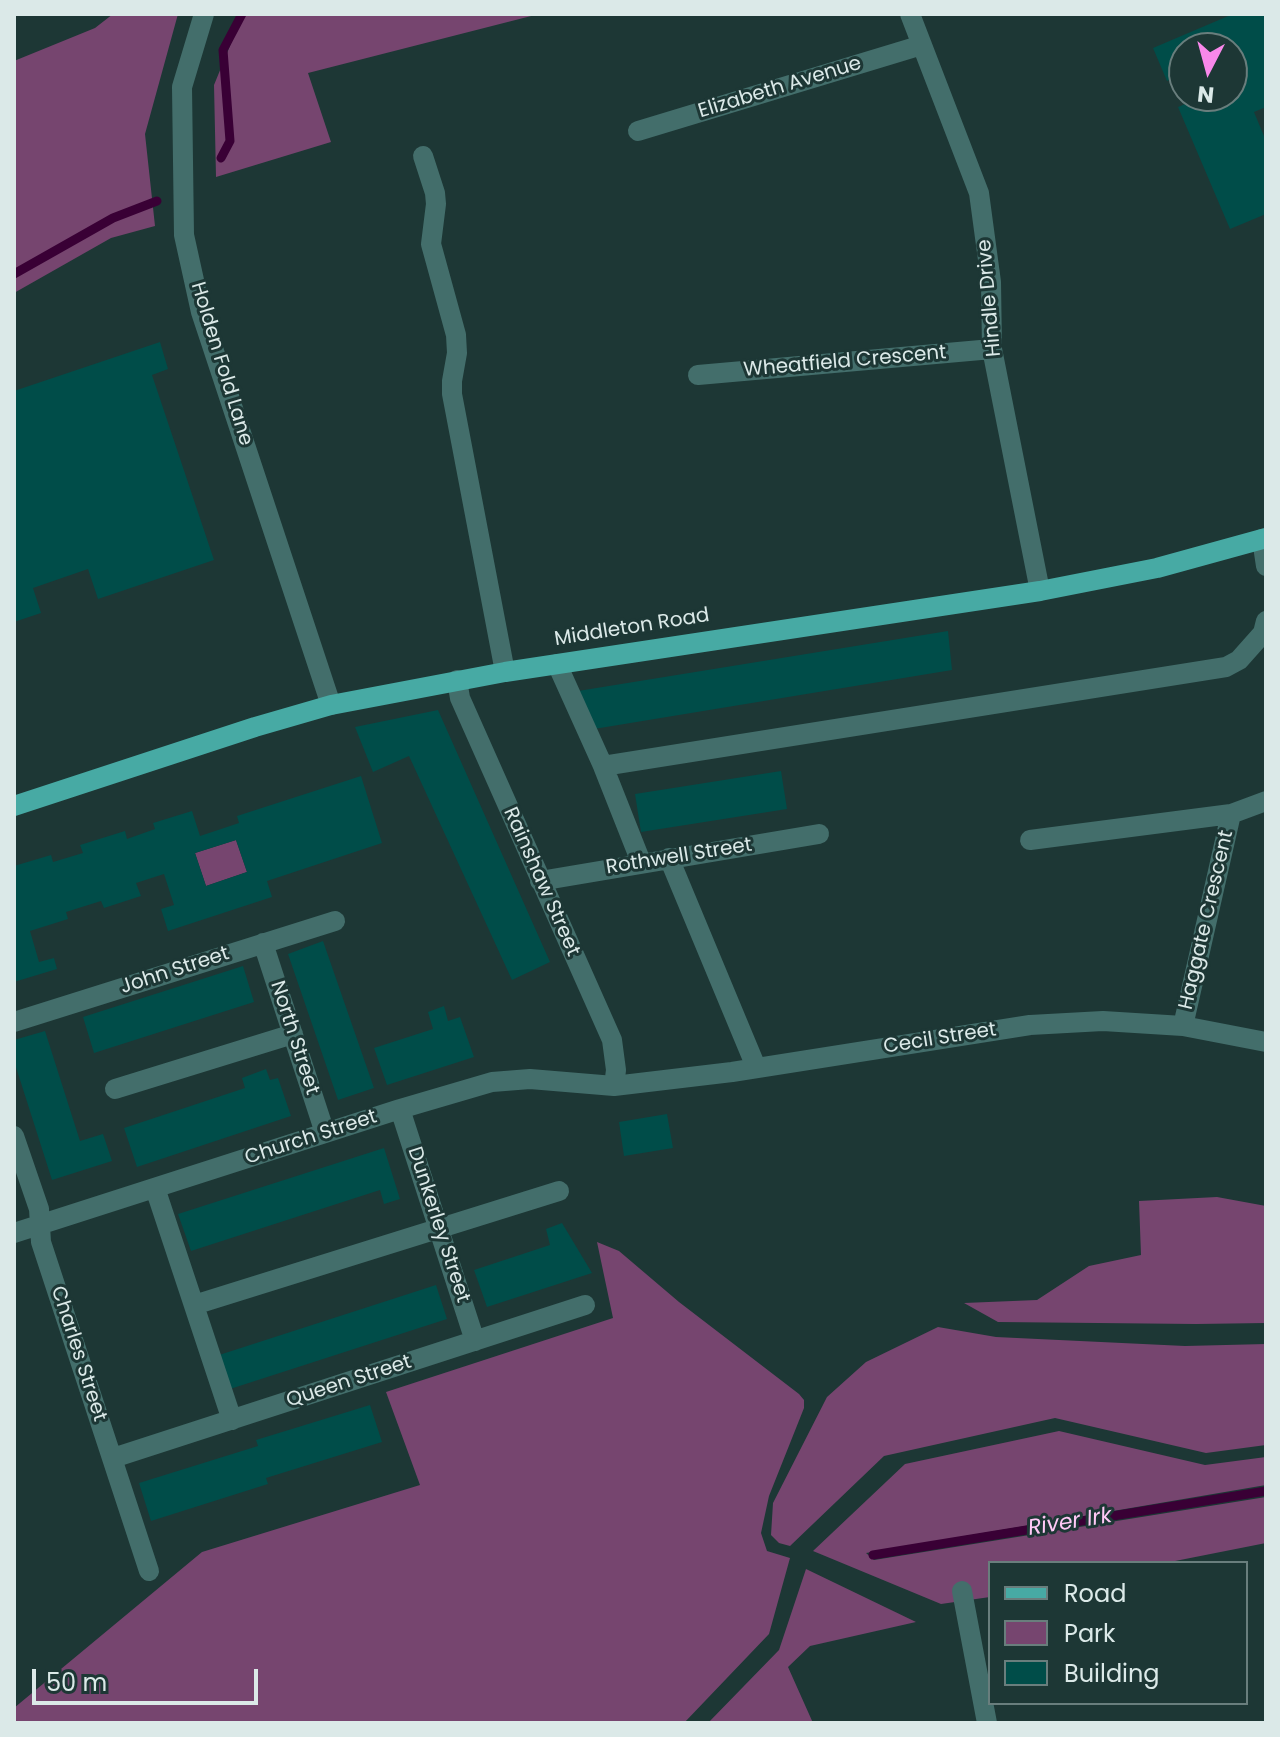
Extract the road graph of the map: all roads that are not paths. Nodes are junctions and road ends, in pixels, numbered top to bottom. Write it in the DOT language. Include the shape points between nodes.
graph roads {
  1 [pos="204,14"];
  2 [pos="910,14"];
  3 [pos="922,45"];
  4 [pos="638,131"];
  5 [pos="423,156"];
  6 [pos="992,349"];
  7 [pos="698,375"];
  8 [pos="1264,539"];
  9 [pos="1266,566"];
  10 [pos="1040,591"];
  11 [pos="1266,621"];
  12 [pos="557,664"];
  13 [pos="505,672"];
  14 [pos="457,680"];
  15 [pos="331,705"];
  16 [pos="603,766"];
  17 [pos="1266,801"];
  18 [pos="14,806"];
  19 [pos="1231,814"];
  20 [pos="819,834"];
  21 [pos="1030,840"];
  22 [pos="669,858"];
  23 [pos="641,862"];
  24 [pos="540,881"];
  25 [pos="335,921"];
  26 [pos="263,943"];
  27 [pos="14,1022"];
  28 [pos="1183,1026"];
  29 [pos="293,1034"];
  30 [pos="1266,1042"];
  31 [pos="756,1067"];
  32 [pos="614,1086"];
  33 [pos="115,1089"];
  34 [pos="400,1109"];
  35 [pos="325,1133"];
  36 [pos="14,1136"];
  37 [pos="155,1188"];
  38 [pos="559,1191"];
  39 [pos="40,1225"];
  40 [pos="439,1228"];
  41 [pos="14,1233"];
  42 [pos="194,1305"];
  43 [pos="585,1305"];
  44 [pos="475,1341"];
  45 [pos="232,1420"];
  46 [pos="113,1458"];
  47 [pos="149,1571"];
  48 [pos="962,1591"];
  49 [pos="987,1723"];
  1 -- 15 [label="street, Holden Fold Lane" via="182,87 184,235 201,312"];
  2 -- 3 [label="street, Hindle Drive"];
  3 -- 4 [label="street, Elizabeth Avenue"];
  3 -- 6 [label="street, Hindle Drive" via="979,193 991,282"];
  5 -- 13 [label="street" via="436,204 431,244 456,335 452,394"];
  6 -- 7 [label="street, Wheatfield Crescent"];
  6 -- 10 [label="street, Hindle Drive"];
  8 -- 9 [label="street"];
  8 -- 10 [label="main road, Middleton Road" via="1157,568"];
  10 -- 12 [label="main road, Middleton Road"];
  11 -- 16 [label="street" via="1263,633 1226,667"];
  12 -- 13 [label="main road, Middleton Road"];
  12 -- 16 [label="street"];
  13 -- 14 [label="main road, Middleton Road"];
  14 -- 15 [label="main road, Middleton Road"];
  14 -- 24 [label="street, Rainshaw Street" via="460,698"];
  15 -- 18 [label="main road, Middleton Road"];
  16 -- 23 [label="street"];
  17 -- 19 [label="street, Haggate Crescent"];
  19 -- 21 [label="street, Haggate Crescent"];
  19 -- 28 [label="street, Haggate Crescent"];
  20 -- 22 [label="street, Rothwell Street"];
  22 -- 23 [label="street, Rothwell Street"];
  22 -- 31 [label="street"];
  23 -- 24 [label="street, Rothwell Street"];
  24 -- 32 [label="street, Rainshaw Street" via="612,1040"];
  25 -- 26 [label="street, John Street"];
  26 -- 27 [label="street, John Street"];
  26 -- 29 [label="street, North Street"];
  28 -- 30 [label="street, Cecil Street"];
  28 -- 31 [label="street, Cecil Street" via="1103,1021 1030,1025"];
  29 -- 33 [label="street"];
  29 -- 35 [label="street, North Street"];
  31 -- 32 [label="street, Cecil Street"];
  32 -- 34 [label="street, Church Street" via="530,1079 492,1082"];
  34 -- 35 [label="street, Church Street"];
  34 -- 40 [label="street, Dunkerley Street"];
  35 -- 37 [label="street, Church Street"];
  36 -- 39 [label="street, Charles Street"];
  37 -- 39 [label="street, Church Street"];
  37 -- 42 [label="street"];
  38 -- 40 [label="street"];
  39 -- 41 [label="street, Church Street"];
  39 -- 46 [label="street, Charles Street" via="41,1242"];
  40 -- 42 [label="street"];
  40 -- 44 [label="street, Dunkerley Street"];
  42 -- 45 [label="street"];
  43 -- 44 [label="street, Queen Street"];
  44 -- 45 [label="street, Queen Street"];
  45 -- 46 [label="street, Queen Street"];
  46 -- 47 [label="street, Charles Street"];
  48 -- 49 [label="street"];
}
